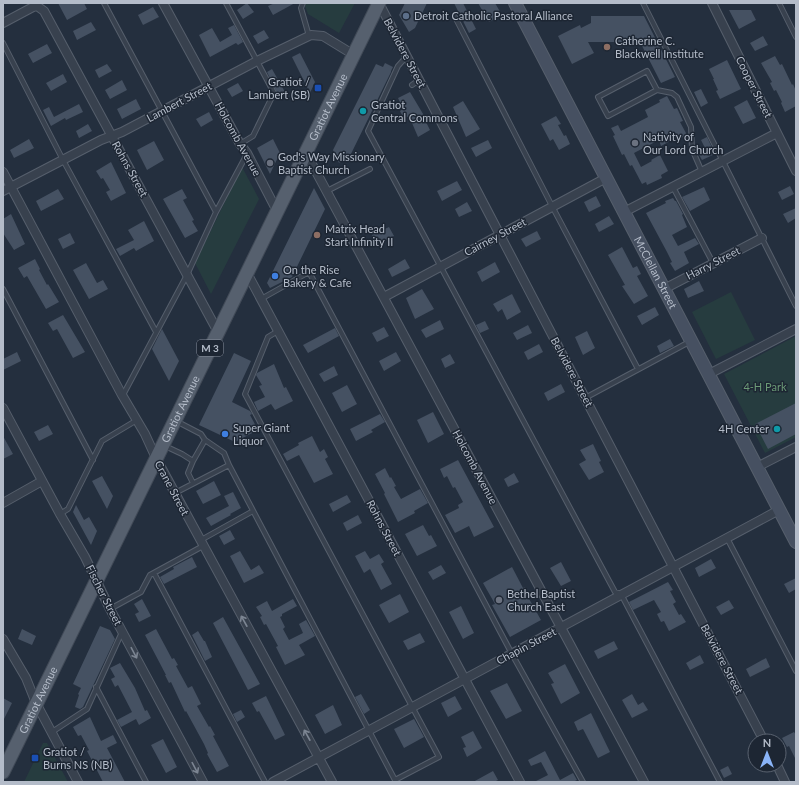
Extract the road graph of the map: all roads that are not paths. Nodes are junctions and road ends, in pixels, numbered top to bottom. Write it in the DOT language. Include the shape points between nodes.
graph roads {
  1 [pos="104,3"];
  2 [pos="163,3"];
  3 [pos="226,3"];
  4 [pos="303,3"];
  5 [pos="379,3"];
  6 [pos="515,3"];
  7 [pos="643,3"];
  8 [pos="712,3"];
  9 [pos="779,3"];
  10 [pos="454,15"];
  11 [pos="3,23"];
  12 [pos="309,36"];
  13 [pos="796,37"];
  14 [pos="3,43"];
  15 [pos="354,55"];
  16 [pos="407,56"];
  17 [pos="257,61"];
  18 [pos="419,80"];
  19 [pos="412,85"];
  20 [pos="209,86"];
  21 [pos="657,90"];
  22 [pos="385,94"];
  23 [pos="391,97"];
  24 [pos="162,111"];
  25 [pos="777,133"];
  26 [pos="112,136"];
  27 [pos="240,144"];
  28 [pos="247,153"];
  29 [pos="306,153"];
  30 [pos="63,160"];
  31 [pos="722,161"];
  32 [pos="370,169"];
  33 [pos="796,171"];
  34 [pos="3,172"];
  35 [pos="702,172"];
  36 [pos="606,178"];
  37 [pos="11,187"];
  38 [pos="673,187"];
  39 [pos="3,191"];
  40 [pos="327,191"];
  41 [pos="552,206"];
  42 [pos="277,211"];
  43 [pos="216,212"];
  44 [pos="624,212"];
  45 [pos="500,235"];
  46 [pos="762,238"];
  47 [pos="713,263"];
  48 [pos="440,267"];
  49 [pos="247,273"];
  50 [pos="187,274"];
  51 [pos="3,289"];
  52 [pos="664,289"];
  53 [pos="384,297"];
  54 [pos="261,299"];
  55 [pos="796,306"];
  56 [pos="796,329"];
  57 [pos="278,331"];
  58 [pos="156,332"];
  59 [pos="218,332"];
  60 [pos="691,341"];
  61 [pos="638,369"];
  62 [pos="709,374"];
  63 [pos="122,395"];
  64 [pos="585,398"];
  65 [pos="3,408"];
  66 [pos="138,420"];
  67 [pos="175,420"];
  68 [pos="205,440"];
  69 [pos="163,444"];
  70 [pos="796,447"];
  71 [pos="156,458"];
  72 [pos="93,460"];
  73 [pos="193,461"];
  74 [pos="229,465"];
  75 [pos="757,467"];
  76 [pos="42,481"];
  77 [pos="193,483"];
  78 [pos="175,493"];
  79 [pos="3,503"];
  80 [pos="779,510"];
  81 [pos="253,511"];
  82 [pos="60,514"];
  83 [pos="727,538"];
  84 [pos="796,542"];
  85 [pos="202,543"];
  86 [pos="673,566"];
  87 [pos="154,573"];
  88 [pos="96,582"];
  89 [pos="621,594"];
  90 [pos="110,609"];
  91 [pos="561,627"];
  92 [pos="122,632"];
  93 [pos="3,639"];
  94 [pos="512,654"];
  95 [pos="796,671"];
  96 [pos="465,678"];
  97 [pos="96,687"];
  98 [pos="36,703"];
  99 [pos="412,707"];
  100 [pos="368,731"];
  101 [pos="52,733"];
  102 [pos="760,733"];
  103 [pos="319,758"];
  104 [pos="3,772"];
  105 [pos="781,773"];
  106 [pos="396,781"];
  107 [pos="78,782"];
  108 [pos="146,782"];
  109 [pos="203,782"];
  110 [pos="265,782"];
  111 [pos="273,782"];
  112 [pos="332,782"];
  113 [pos="520,782"];
  114 [pos="582,782"];
  115 [pos="644,782"];
  116 [pos="720,782"];
  117 [pos="786,782"];
  1 -- 24 [label="lane"];
  2 -- 20 [label="street, Holcomb Avenue"];
  3 -- 17 [label="lane"];
  4 -- 12 [label="lane" via="301,8"];
  5 -- 15 [label="main road, Gratiot Avenue / M 3"];
  5 -- 16 [label="street, Belvidere Street"];
  6 -- 36 [label="street, McClellan Street"];
  7 -- 31 [label="lane"];
  8 -- 25 [label="street, Cooper Street"];
  9 -- 13 [label="lane"];
  10 -- 41 [label="lane"];
  11 -- 26 [label="street, Rohns Street" via="33,7 40,7 44,11"];
  12 -- 15 [label="street" via="323,36"];
  12 -- 17 [label="street, Lambert Street"];
  14 -- 30 [label="lane"];
  15 -- 29 [label="main road, Gratiot Avenue / M 3"];
  16 -- 18 [label="street, Belvidere Street"];
  16 -- 22 [label="lane" via="398,66"];
  17 -- 20 [label="street, Lambert Street"];
  17 -- 27 [label="lane" via="274,94 254,136"];
  18 -- 19 [label="lane"];
  18 -- 45 [label="street, Belvidere Street"];
  20 -- 24 [label="street, Lambert Street"];
  20 -- 27 [label="street, Holcomb Avenue"];
  21 -- 21 [label="lane" via="608,116 598,97 647,71"];
  21 -- 35 [label="lane" via="672,93 676,97 691,127 692,149"];
  22 -- 23 [label="lane"];
  22 -- 48 [label="lane" via="368,131"];
  24 -- 26 [label="street, Lambert Street"];
  24 -- 43 [label="lane"];
  25 -- 31 [label="street"];
  25 -- 33 [label="street, Cooper Street"];
  26 -- 30 [label="street, Lambert Street"];
  26 -- 50 [label="street, Rohns Street"];
  27 -- 28 [label="street, Holcomb Avenue"];
  28 -- 42 [label="street, Holcomb Avenue"];
  28 -- 43 [label="lane"];
  29 -- 40 [label="street, Holcomb Avenue"];
  29 -- 42 [label="main road, Gratiot Avenue / M 3"];
  30 -- 37 [label="street, Lambert Street"];
  30 -- 58 [label="lane"];
  31 -- 35 [label="street"];
  31 -- 46 [label="lane"];
  32 -- 40 [label="lane"];
  34 -- 37 [label="street, Crane Street"];
  35 -- 38 [label="street"];
  36 -- 41 [label="street, Cairney Street"];
  36 -- 44 [label="street, McClellan Street"];
  37 -- 39 [label="street, Lambert Street"];
  37 -- 63 [label="street, Crane Street"];
  38 -- 44 [label="street"];
  38 -- 47 [label="lane"];
  40 -- 53 [label="street, Holcomb Avenue"];
  41 -- 45 [label="street, Cairney Street"];
  41 -- 61 [label="lane"];
  42 -- 49 [label="main road, Gratiot Avenue / M 3"];
  43 -- 50 [label="lane"];
  44 -- 52 [label="street, McClellan Street"];
  45 -- 48 [label="street, Cairney Street"];
  45 -- 64 [label="street, Belvidere Street"];
  46 -- 47 [label="street, Harry Street"];
  46 -- 55 [label="lane"];
  47 -- 52 [label="street, Harry Street"];
  48 -- 53 [label="street, Cairney Street"];
  48 -- 89 [label="lane" via="615,592"];
  49 -- 54 [label="street, Rohns Street"];
  49 -- 59 [label="main road, Gratiot Avenue / M 3"];
  50 -- 58 [label="lane"];
  50 -- 59 [label="street, Rohns Street"];
  51 -- 72 [label="lane"];
  52 -- 60 [label="street, McClellan Street"];
  53 -- 91 [label="street, Holcomb Avenue"];
  54 -- 57 [label="street, Rohns Street"];
  54 -- 94 [label="lane" via="309,272"];
  56 -- 62 [label="street"];
  57 -- 96 [label="street, Rohns Street"];
  57 -- 99 [label="lane" via="268,337 245,394"];
  58 -- 63 [label="lane"];
  59 -- 67 [label="main road, Gratiot Avenue / M 3"];
  60 -- 61 [label="lane"];
  60 -- 62 [label="street, McClellan Street"];
  61 -- 64 [label="lane"];
  62 -- 75 [label="street, McClellan Street"];
  63 -- 66 [label="street, Crane Street"];
  64 -- 86 [label="street, Belvidere Street"];
  65 -- 76 [label="street, Fischer Street"];
  66 -- 71 [label="street, Crane Street"];
  66 -- 72 [label="lane" via="102,441"];
  67 -- 68 [label="lane" via="202,434"];
  67 -- 69 [label="main road, Gratiot Avenue / M 3"];
  68 -- 73 [label="lane"];
  68 -- 74 [label="lane" via="224,453"];
  69 -- 71 [label="main road, Gratiot Avenue / M 3"];
  69 -- 73 [label="lane"];
  70 -- 75 [label="street"];
  71 -- 78 [label="street, Crane Street"];
  71 -- 88 [label="main road, Gratiot Avenue / M 3"];
  72 -- 82 [label="lane" via="68,509"];
  73 -- 77 [label="lane" via="188,473"];
  74 -- 77 [label="lane"];
  74 -- 81 [label="lane"];
  75 -- 80 [label="street, McClellan Street"];
  76 -- 79 [label="street"];
  76 -- 82 [label="street, Fischer Street"];
  77 -- 78 [label="lane"];
  78 -- 85 [label="street, Crane Street"];
  80 -- 83 [label="street, Chapin Street"];
  80 -- 84 [label="street, McClellan Street"];
  81 -- 85 [label="lane"];
  81 -- 100 [label="lane"];
  82 -- 88 [label="street, Fischer Street"];
  83 -- 86 [label="street, Chapin Street"];
  83 -- 95 [label="lane"];
  85 -- 87 [label="lane"];
  103 -- 85 [label="street, Crane Street, one-way"];
  86 -- 89 [label="street, Chapin Street"];
  86 -- 102 [label="street, Belvidere Street"];
  87 -- 90 [label="lane" via="141,592"];
  87 -- 110 [label="lane"];
  88 -- 90 [label="street, Fischer Street"];
  88 -- 98 [label="main road, Gratiot Avenue / M 3"];
  89 -- 91 [label="street, Chapin Street"];
  89 -- 116 [label="lane"];
  90 -- 92 [label="street, Fischer Street"];
  91 -- 94 [label="street, Chapin Street"];
  91 -- 115 [label="street, Holcomb Avenue"];
  92 -- 97 [label="lane"];
  92 -- 109 [label="street, Fischer Street, one-way"];
  93 -- 98 [label="street" via="26,678"];
  94 -- 96 [label="street, Chapin Street"];
  94 -- 114 [label="lane"];
  96 -- 99 [label="street, Chapin Street"];
  96 -- 113 [label="street, Rohns Street"];
  97 -- 101 [label="lane" via="87,709"];
  97 -- 108 [label="lane"];
  98 -- 101 [label="street"];
  98 -- 104 [label="main road, Gratiot Avenue / M 3"];
  99 -- 100 [label="street, Chapin Street"];
  99 -- 106 [label="lane" via="439,757"];
  100 -- 103 [label="street, Chapin Street"];
  100 -- 106 [label="lane"];
  101 -- 107 [label="street"];
  103 -- 111 [label="street, Chapin Street"];
  103 -- 112 [label="street, Crane Street"];
  105 -- 117 [label="street"];
}
